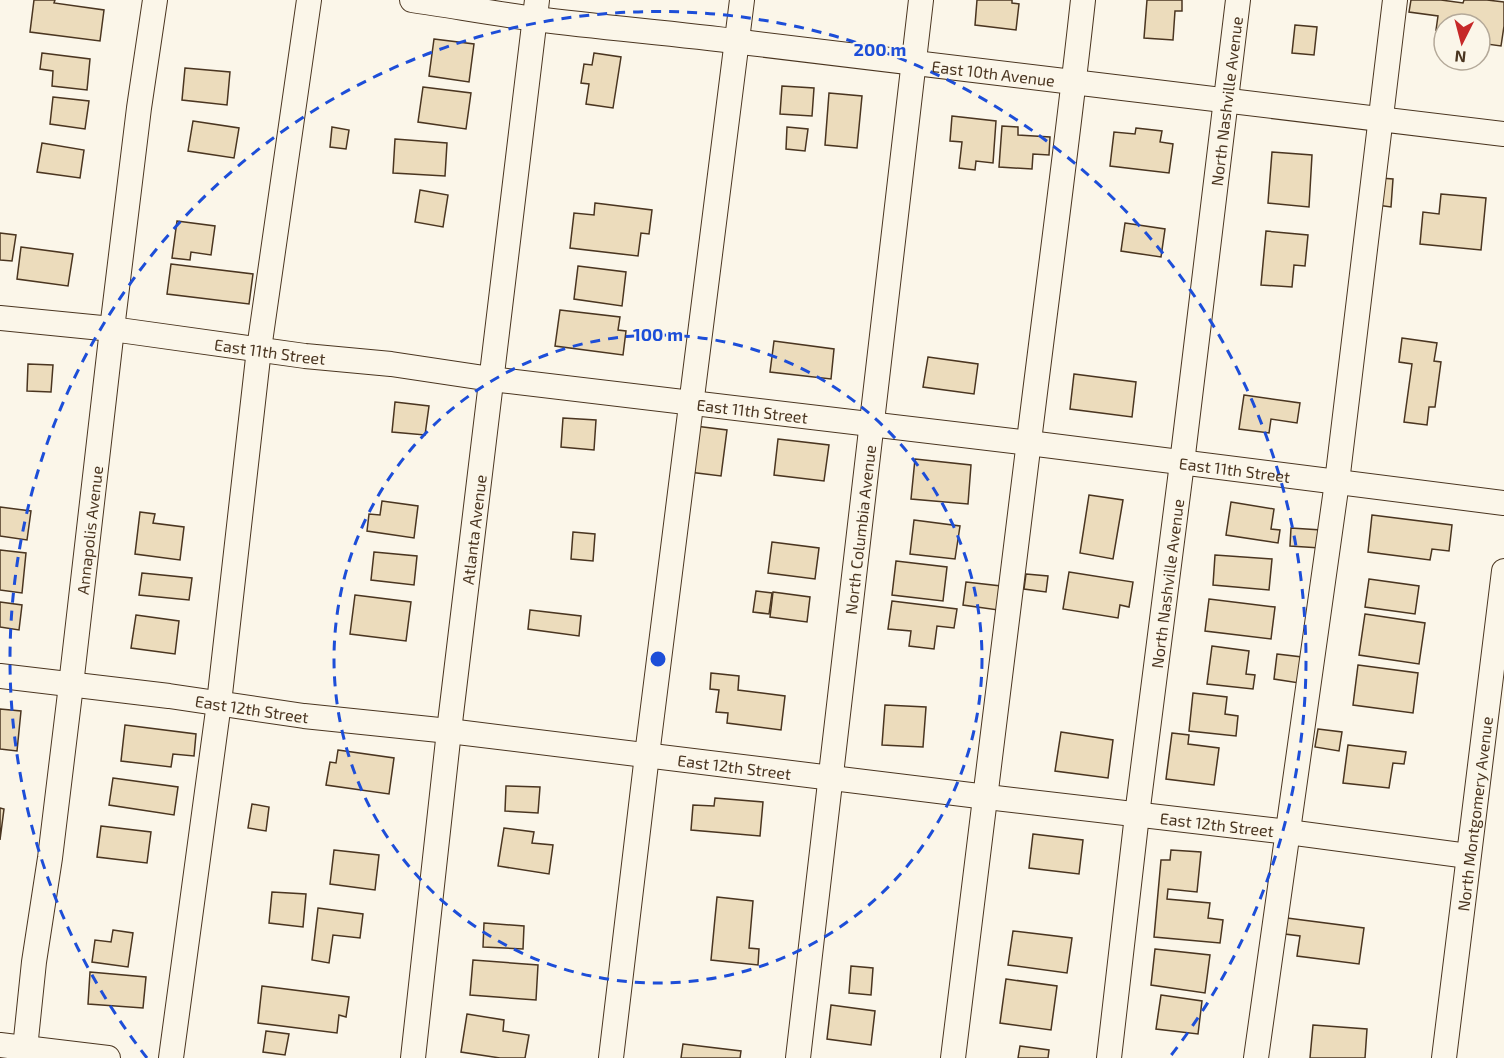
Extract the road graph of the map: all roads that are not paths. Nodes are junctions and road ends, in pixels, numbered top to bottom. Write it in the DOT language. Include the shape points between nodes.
graph roads {
  1 [pos="155,0"];
  2 [pos="309,0"];
  3 [pos="412,0"];
  4 [pos="742,0"];
  5 [pos="921,0"];
  6 [pos="1083,0"];
  7 [pos="1238,0"];
  8 [pos="1395,0"];
  9 [pos="536,10"];
  10 [pos="738,41"];
  11 [pos="913,64"];
  12 [pos="1074,81"];
  13 [pos="1225,101"];
  14 [pos="1380,119"];
  15 [pos="1504,134"];
  16 [pos="0,318"];
  17 [pos="112,329"];
  18 [pos="259,349"];
  19 [pos="491,379"];
  20 [pos="691,402"];
  21 [pos="871,425"];
  22 [pos="1029,443"];
  23 [pos="1182,463"];
  24 [pos="1337,482"];
  25 [pos="1504,503"];
  26 [pos="1504,571"];
  27 [pos="0,676"];
  28 [pos="71,685"];
  29 [pos="219,703"];
  30 [pos="449,732"];
  31 [pos="647,755"];
  32 [pos="830,778"];
  33 [pos="987,797"];
  34 [pos="1137,815"];
  35 [pos="1288,832"];
  36 [pos="1468,856"];
  37 [pos="0,1045"];
  38 [pos="25,1053"];
  39 [pos="108,1058"];
  40 [pos="171,1058"];
  41 [pos="413,1058"];
  42 [pos="611,1058"];
  43 [pos="798,1058"];
  44 [pos="953,1058"];
  45 [pos="1109,1058"];
  46 [pos="1256,1058"];
  47 [pos="1444,1058"];
  1 -- 17 [label="street, Annapolis Avenue"];
  2 -- 18 [label="street"];
  3 -- 9 [label="street, East 10th Avenue"];
  4 -- 10 [label="street"];
  5 -- 11 [label="street, North Columbia Avenue"];
  6 -- 12 [label="street"];
  7 -- 13 [label="street, North Nashville Avenue"];
  8 -- 14 [label="street"];
  9 -- 10 [label="street, East 10th Avenue"];
  9 -- 19 [label="street, Atlanta Avenue"];
  10 -- 11 [label="street, East 10th Avenue"];
  10 -- 20 [label="street"];
  11 -- 12 [label="street, East 10th Avenue"];
  11 -- 21 [label="street, North Columbia Avenue"];
  12 -- 13 [label="street, East 10th Avenue"];
  12 -- 22 [label="street"];
  13 -- 14 [label="street, East 10th Avenue"];
  13 -- 23 [label="street, North Nashville Avenue"];
  14 -- 15 [label="street, East 10th Avenue"];
  14 -- 24 [label="street"];
  16 -- 17 [label="street, East 11th Street"];
  17 -- 18 [label="street, East 11th Street"];
  17 -- 28 [label="street, Annapolis Avenue"];
  18 -- 19 [label="street, East 11th Street"];
  18 -- 29 [label="street"];
  19 -- 20 [label="street, East 11th Street"];
  19 -- 30 [label="street, Atlanta Avenue"];
  20 -- 21 [label="street, East 11th Street"];
  20 -- 31 [label="street"];
  21 -- 22 [label="street, East 11th Street"];
  21 -- 32 [label="street, North Columbia Avenue"];
  22 -- 23 [label="street, East 11th Street"];
  22 -- 33 [label="street"];
  23 -- 24 [label="street, East 11th Street"];
  23 -- 34 [label="street, North Nashville Avenue"];
  24 -- 25 [label="street, East 11th Street"];
  24 -- 35 [label="street"];
  26 -- 36 [label="street, North Montgomery Avenue"];
  27 -- 28 [label="street, East 12th Street"];
  28 -- 29 [label="street, East 12th Street"];
  28 -- 38 [label="street, Annapolis Avenue"];
  29 -- 30 [label="street, East 12th Street"];
  29 -- 40 [label="street"];
  30 -- 31 [label="street, East 12th Street"];
  30 -- 41 [label="street, Atlanta Avenue"];
  31 -- 32 [label="street, East 12th Street"];
  31 -- 42 [label="street"];
  32 -- 33 [label="street, East 12th Street"];
  32 -- 43 [label="street, North Columbia Avenue"];
  33 -- 34 [label="street, East 12th Street"];
  33 -- 44 [label="street"];
  34 -- 35 [label="street, East 12th Street"];
  34 -- 45 [label="street, North Nashville Avenue"];
  35 -- 36 [label="street, East 12th Street"];
  35 -- 46 [label="street"];
  36 -- 47 [label="street, North Montgomery Avenue"];
  37 -- 38 [label="street"];
  38 -- 39 [label="street"];
}
